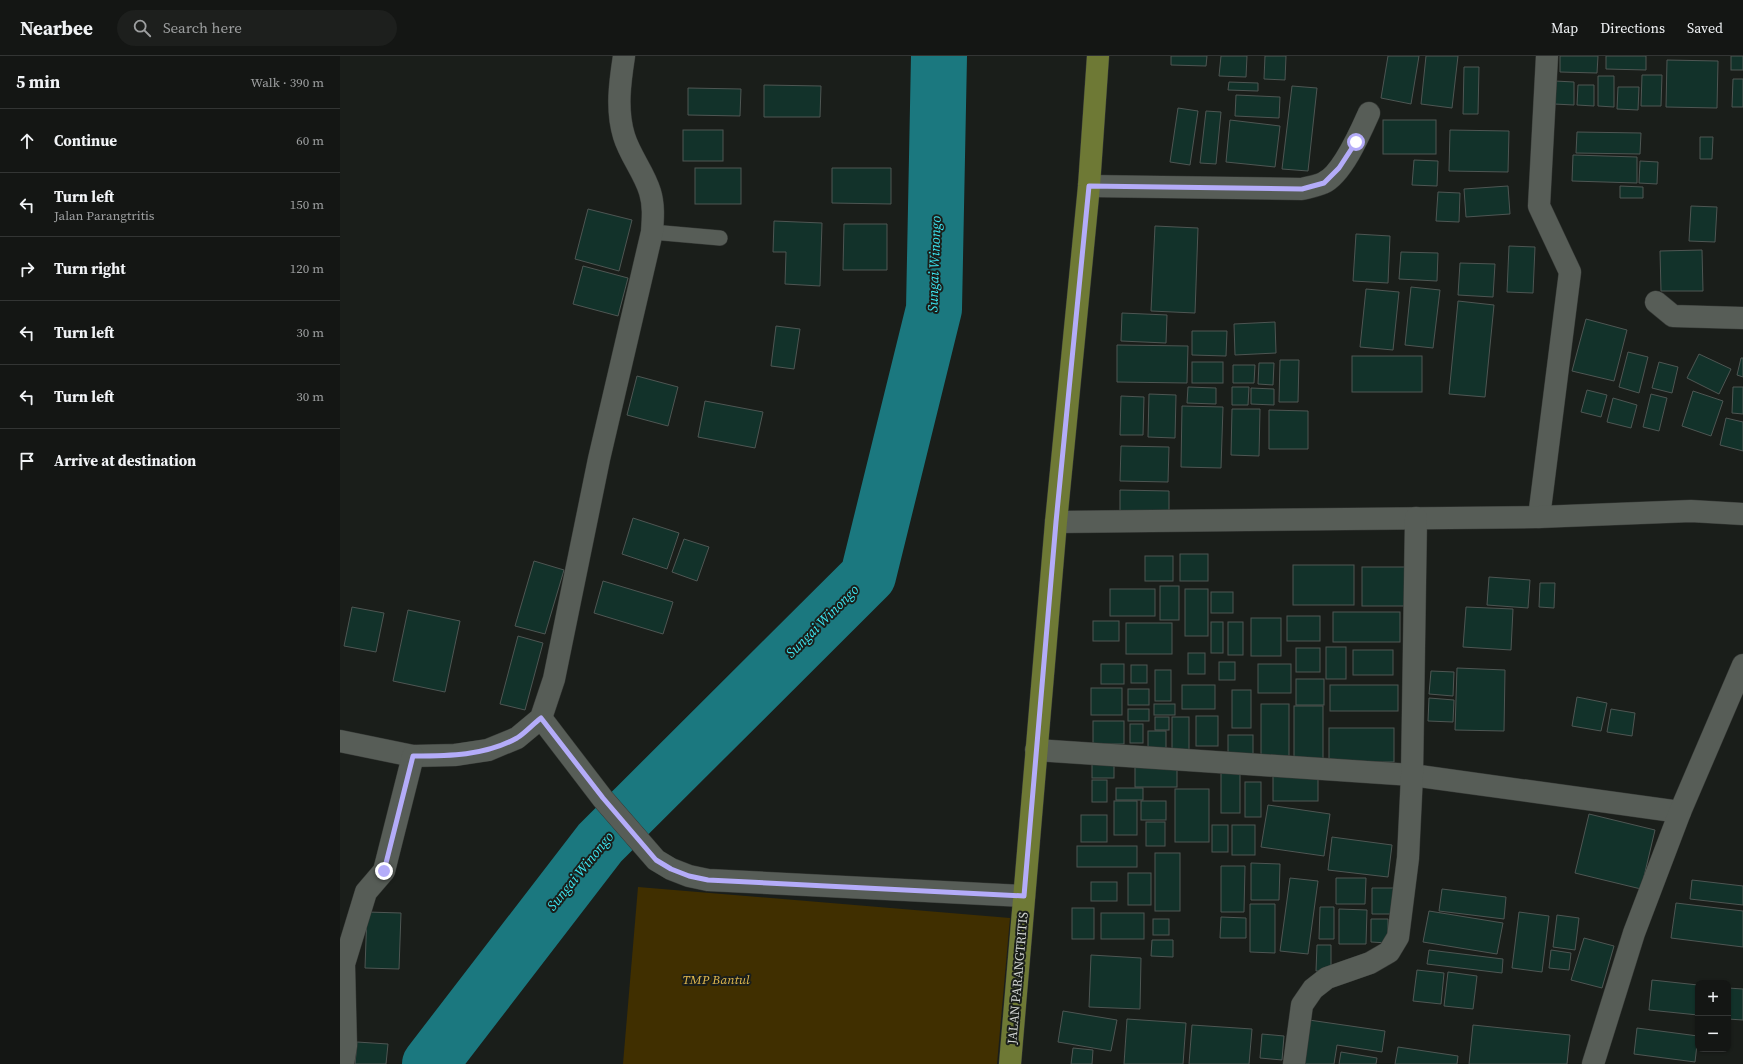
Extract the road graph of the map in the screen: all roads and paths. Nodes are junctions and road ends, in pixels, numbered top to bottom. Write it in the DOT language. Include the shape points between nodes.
graph roads {
  1 [pos="624,56"];
  2 [pos="1098,56"];
  3 [pos="1547,56"];
  4 [pos="1369,113"];
  5 [pos="1089,186"];
  6 [pos="652,232"];
  7 [pos="720,238"];
  8 [pos="1656,302"];
  9 [pos="1743,318"];
  10 [pos="1743,514"];
  11 [pos="1539,517"];
  12 [pos="1416,518"];
  13 [pos="1056,522"];
  14 [pos="1743,665"];
  15 [pos="541,718"];
  16 [pos="340,741"];
  17 [pos="1036,750"];
  18 [pos="413,756"];
  19 [pos="1412,776"];
  20 [pos="1680,812"];
  21 [pos="1024,896"];
  22 [pos="344,1064"];
  23 [pos="1010,1064"];
  24 [pos="1294,1064"];
  25 [pos="1593,1064"];
  1 -- 6 [label="street" via="620,120 629,151 649,190 653,216"];
  2 -- 5 [label="main road, JALAN PARANGTRITIS"];
  3 -- 11 [label="street" via="1539,206 1570,272"];
  4 -- 5 [label="street" via="1356,142 1339,168 1324,183 1302,189"];
  5 -- 13 [label="main road, JALAN PARANGTRITIS"];
  6 -- 7 [label="lane"];
  6 -- 15 [label="street" via="599,459 554,678"];
  8 -- 9 [label="street" via="1672,316"];
  10 -- 11 [label="street" via="1692,511"];
  11 -- 12 [label="street"];
  12 -- 13 [label="street"];
  12 -- 19 [label="street"];
  13 -- 17 [label="main road, JALAN PARANGTRITIS"];
  14 -- 20 [label="street"];
  15 -- 18 [label="street" via="517,738 488,750 455,756"];
  15 -- 21 [label="street" via="603,798 656,860 689,876 708,880"];
  16 -- 18 [label="street"];
  17 -- 19 [label="street"];
  17 -- 21 [label="main road, JALAN PARANGTRITIS"];
  18 -- 22 [label="street" via="384,871 366,892 344,964"];
  19 -- 20 [label="street"];
  19 -- 24 [label="street" via="1408,858 1398,937 1389,952 1370,963 1327,978 1313,989 1302,1005"];
  20 -- 25 [label="street" via="1634,933"];
  21 -- 23 [label="main road, JALAN PARANGTRITIS"];
}
